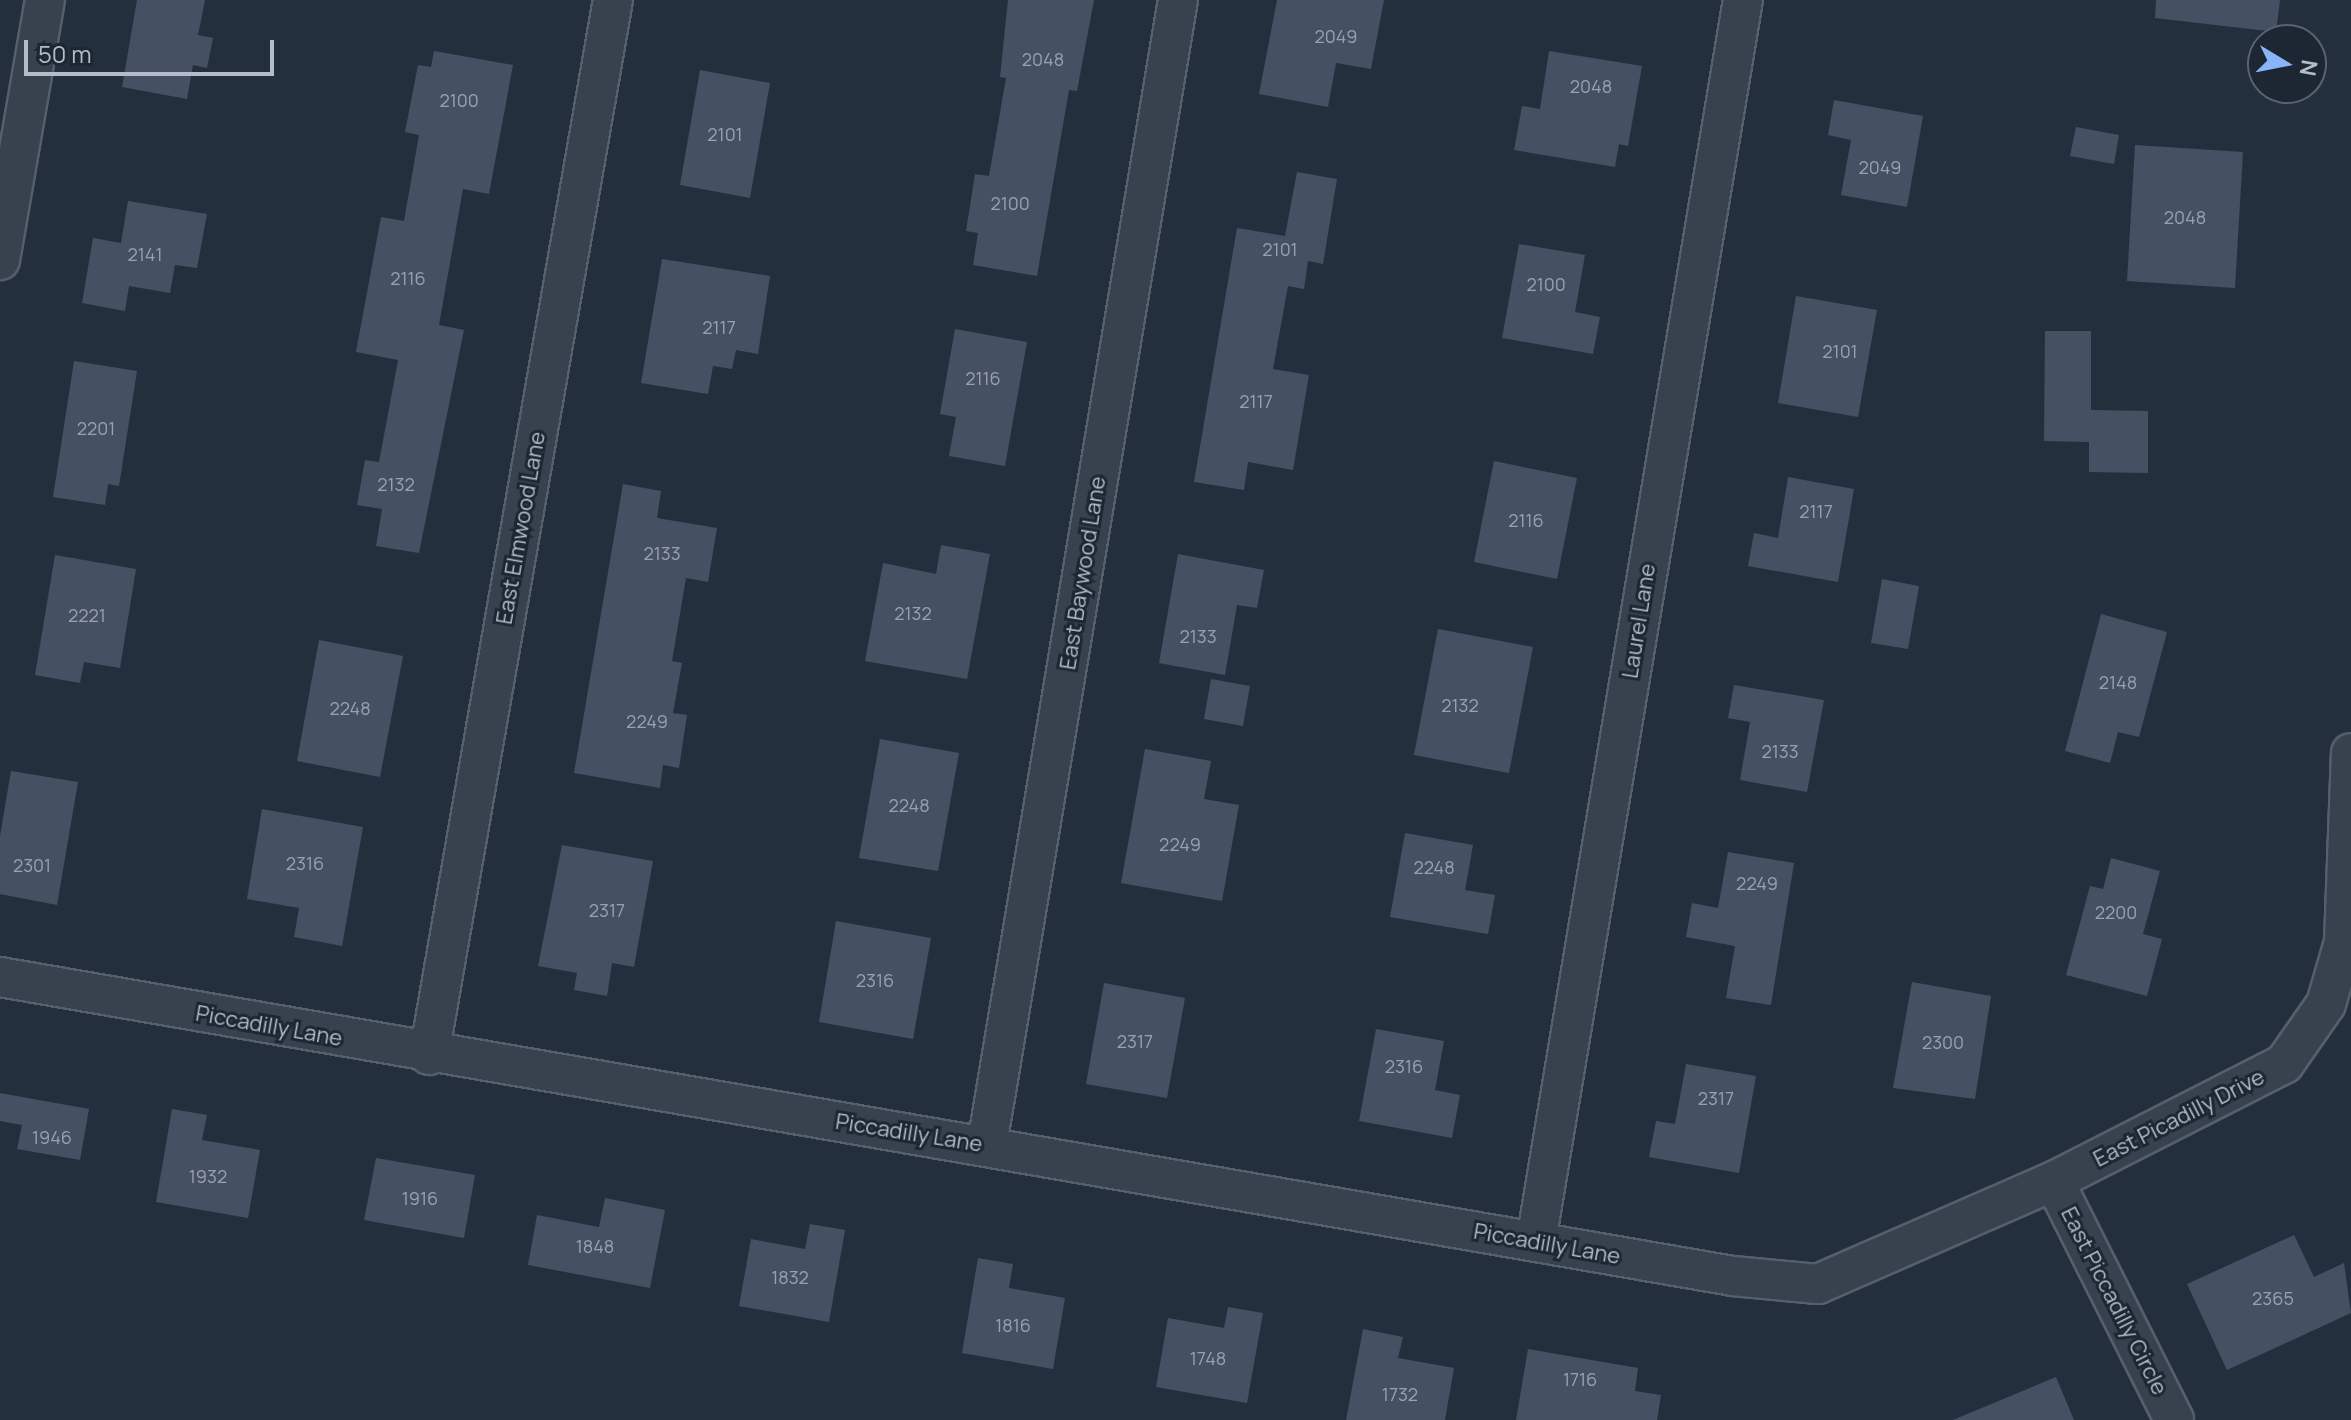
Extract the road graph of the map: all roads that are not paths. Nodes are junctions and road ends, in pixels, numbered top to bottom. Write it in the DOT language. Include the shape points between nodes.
graph roads {
  1 [pos="45,0"];
  2 [pos="613,0"];
  3 [pos="1178,0"];
  4 [pos="1743,0"];
  5 [pos="0,260"];
  6 [pos="2351,753"];
  7 [pos="0,977"];
  8 [pos="429,1055"];
  9 [pos="987,1145"];
  10 [pos="2054,1181"];
  11 [pos="1536,1242"];
  12 [pos="1818,1284"];
  13 [pos="2174,1420"];
  1 -- 5 [label="street"];
  2 -- 8 [label="street, East Elmwood Lane"];
  3 -- 9 [label="street, East Baywood Lane"];
  4 -- 11 [label="street, Laurel Lane"];
  6 -- 10 [label="street, East Picadilly Drive" via="2344,942 2326,1004 2284,1064"];
  7 -- 8 [label="street, Piccadilly Lane"];
  8 -- 9 [label="street, Piccadilly Lane"];
  9 -- 11 [label="street, Piccadilly Lane"];
  10 -- 12 [label="street, East Picadilly Drive"];
  10 -- 13 [label="street, East Piccadilly Circle"];
  11 -- 12 [label="street, Piccadilly Lane" via="1733,1276"];
}
